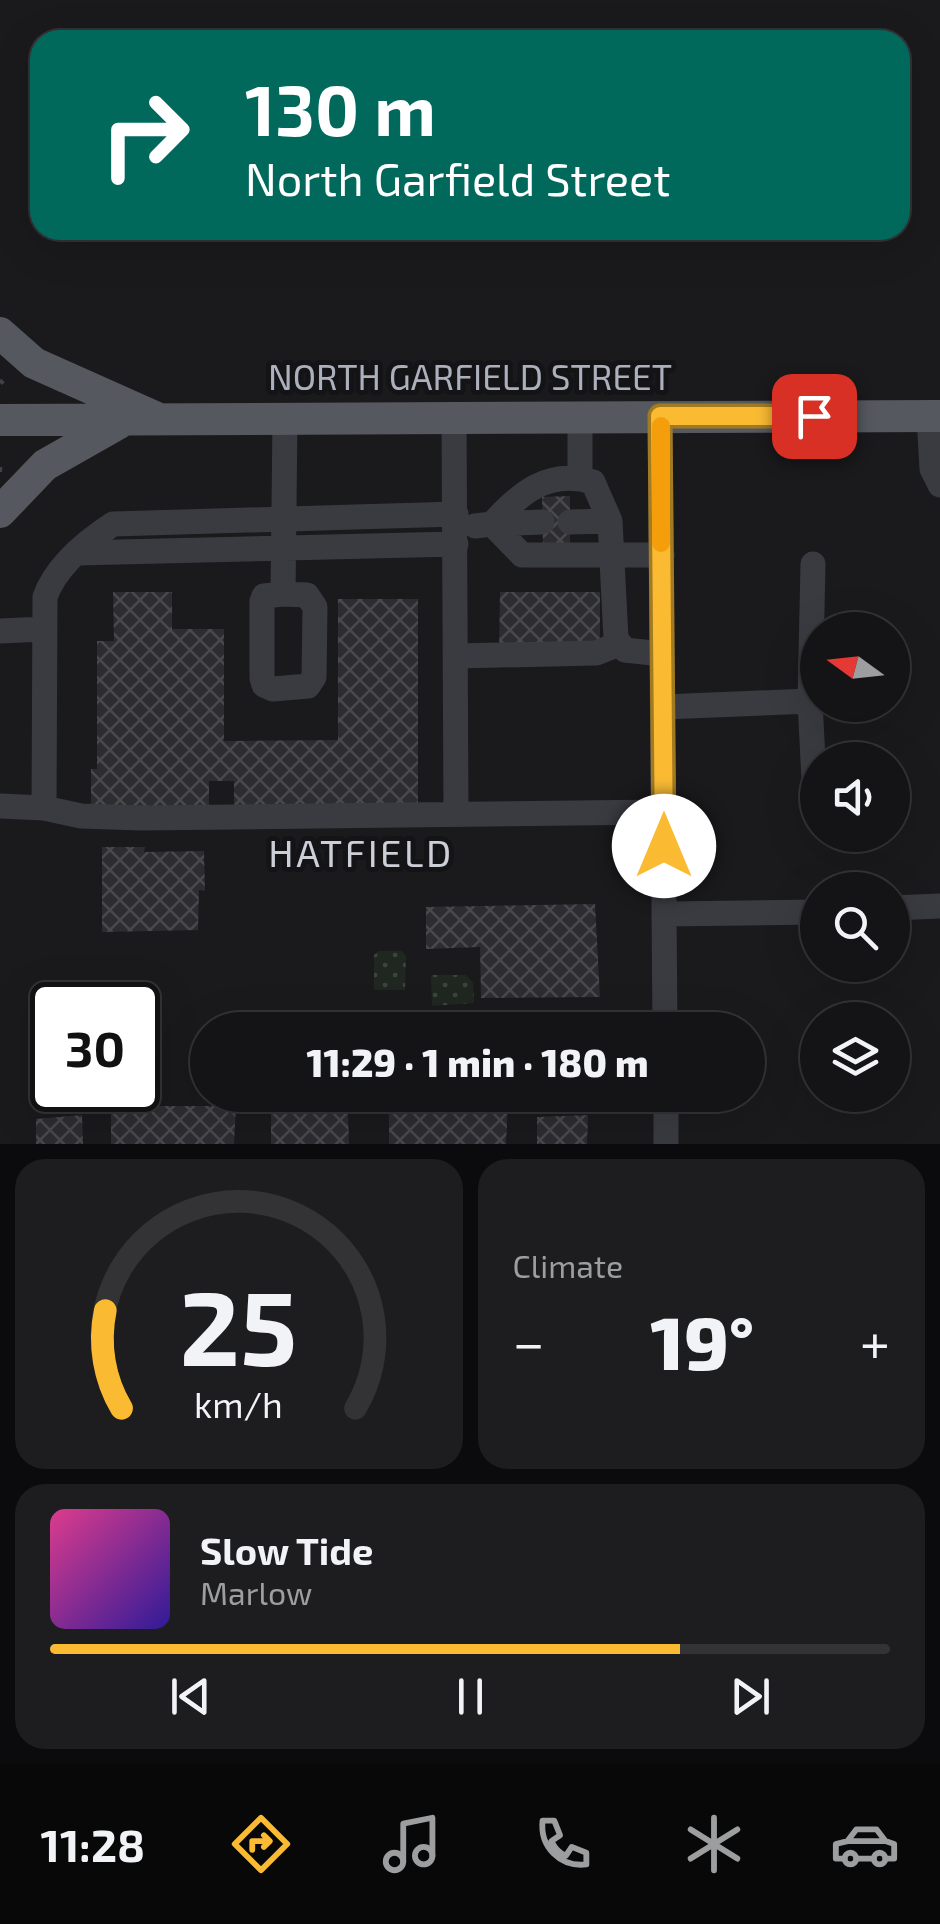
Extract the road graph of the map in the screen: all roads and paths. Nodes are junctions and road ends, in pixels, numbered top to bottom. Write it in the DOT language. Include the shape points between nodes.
graph roads {
  1 [pos="0,333"];
  2 [pos="0,380"];
  3 [pos="5,386"];
  4 [pos="580,416"];
  5 [pos="660,416"];
  6 [pos="934,416"];
  7 [pos="454,417"];
  8 [pos="285,418"];
  9 [pos="0,420"];
  10 [pos="164,421"];
  11 [pos="120,422"];
  12 [pos="1,461"];
  13 [pos="0,472"];
  14 [pos="580,478"];
  15 [pos="940,484"];
  16 [pos="0,512"];
  17 [pos="282,520"];
  18 [pos="610,520"];
  19 [pos="542,522"];
  20 [pos="570,522"];
  21 [pos="492,524"];
  22 [pos="456,529"];
  23 [pos="283,549"];
  24 [pos="77,553"];
  25 [pos="615,554"];
  26 [pos="662,555"];
  27 [pos="813,564"];
  28 [pos="283,594"];
  29 [pos="812,612"];
  30 [pos="44,630"];
  31 [pos="0,631"];
  32 [pos="620,644"];
  33 [pos="662,654"];
  34 [pos="456,656"];
  35 [pos="800,702"];
  36 [pos="662,706"];
  37 [pos="0,806"];
  38 [pos="44,808"];
  39 [pos="663,812"];
  40 [pos="456,814"];
  41 [pos="940,906"];
  42 [pos="910,907"];
  43 [pos="800,912"];
  44 [pos="664,914"];
  45 [pos="665,1012"];
  46 [pos="666,1112"];
  47 [pos="666,1144"];
  1 -- 10 [label="main road" via="34,363"];
  2 -- 3 [label="path"];
  4 -- 5 [label="main road, NORTH GARFIELD STREET"];
  4 -- 7 [label="main road, NORTH GARFIELD STREET"];
  4 -- 14 [label="street"];
  5 -- 6 [label="main road, NORTH GARFIELD STREET"];
  5 -- 26 [label="street"];
  6 -- 15 [label="street" via="932,470"];
  7 -- 8 [label="main road, NORTH GARFIELD STREET"];
  7 -- 22 [label="street"];
  8 -- 10 [label="main road, NORTH GARFIELD STREET"];
  8 -- 17 [label="street"];
  9 -- 11 [label="main road, NORTH GARFIELD STREET"];
  10 -- 11 [label="main road, NORTH GARFIELD STREET"];
  11 -- 16 [label="main road" via="44,466"];
  12 -- 13 [label="path"];
  14 -- 18 [label="street" via="593,482"];
  14 -- 21 [label="street" via="524,488"];
  17 -- 22 [label="street"];
  17 -- 23 [label="street"];
  17 -- 24 [label="street" via="114,524"];
  18 -- 20 [label="street"];
  18 -- 25 [label="street"];
  19 -- 21 [label="street"];
  21 -- 22 [label="street"];
  21 -- 25 [label="street" via="522,555"];
  22 -- 23 [label="street"];
  22 -- 34 [label="street"];
  23 -- 24 [label="street"];
  23 -- 28 [label="street"];
  24 -- 30 [label="street" via="50,584"];
  25 -- 26 [label="street"];
  25 -- 32 [label="street"];
  26 -- 33 [label="street"];
  27 -- 29 [label="street"];
  30 -- 31 [label="street"];
  30 -- 38 [label="street"];
  32 -- 33 [label="street" via="632,652"];
  32 -- 34 [label="street" via="596,653"];
  33 -- 36 [label="street"];
  34 -- 40 [label="street"];
  35 -- 36 [label="street"];
  36 -- 39 [label="street"];
  37 -- 38 [label="street"];
  38 -- 40 [label="street" via="141,818"];
  39 -- 40 [label="street"];
  39 -- 44 [label="street"];
  41 -- 42 [label="street"];
  43 -- 44 [label="street"];
  44 -- 45 [label="street"];
  46 -- 47 [label="street"];
}
